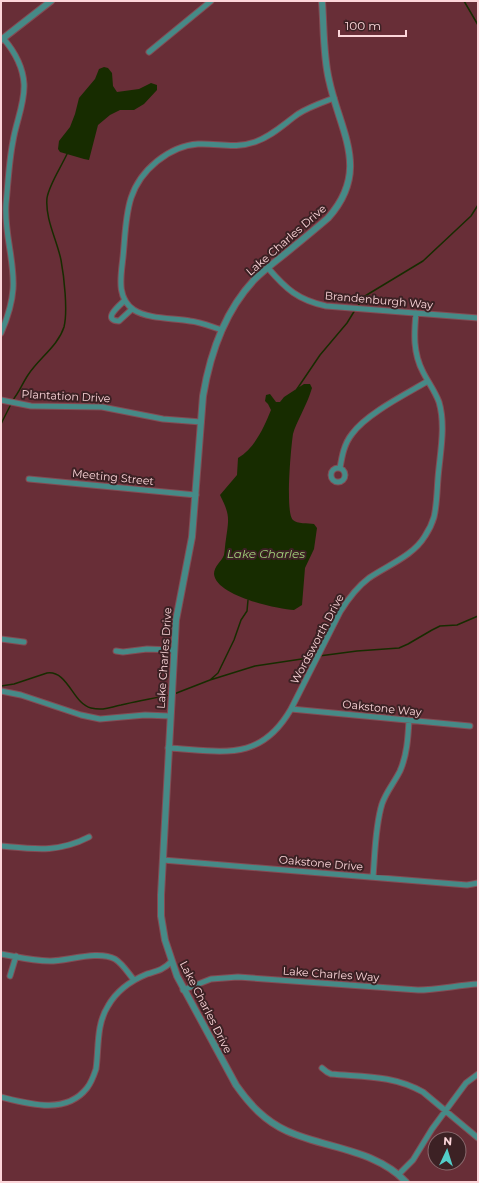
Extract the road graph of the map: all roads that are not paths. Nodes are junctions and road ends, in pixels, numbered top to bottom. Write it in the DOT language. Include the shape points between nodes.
graph roads {
  1 [pos="51,1"];
  2 [pos="211,1"];
  3 [pos="322,1"];
  4 [pos="2,39"];
  5 [pos="149,52"];
  6 [pos="334,98"];
  7 [pos="268,268"];
  8 [pos="124,300"];
  9 [pos="132,309"];
  10 [pos="416,313"];
  11 [pos="478,318"];
  12 [pos="222,330"];
  13 [pos="1,333"];
  14 [pos="428,381"];
  15 [pos="1,400"];
  16 [pos="201,422"];
  17 [pos="340,468"];
  18 [pos="29,479"];
  19 [pos="196,495"];
  20 [pos="1,639"];
  21 [pos="24,642"];
  22 [pos="174,650"];
  23 [pos="116,651"];
  24 [pos="1,691"];
  25 [pos="291,709"];
  26 [pos="170,716"];
  27 [pos="409,720"];
  28 [pos="470,726"];
  29 [pos="168,748"];
  30 [pos="89,837"];
  31 [pos="1,846"];
  32 [pos="163,860"];
  33 [pos="373,877"];
  34 [pos="478,884"];
  35 [pos="1,954"];
  36 [pos="16,956"];
  37 [pos="171,962"];
  38 [pos="10,976"];
  39 [pos="134,980"];
  40 [pos="478,984"];
  41 [pos="184,990"];
  42 [pos="322,1068"];
  43 [pos="478,1074"];
  44 [pos="1,1097"];
  45 [pos="445,1110"];
  46 [pos="478,1138"];
  47 [pos="398,1174"];
  48 [pos="406,1182"];
  1 -- 4 [label="street"];
  2 -- 5 [label="street"];
  3 -- 6 [label="street, Lake Charles Drive" via="326,60"];
  4 -- 13 [label="street" via="12,48 18,60 23,72 24,86 12,144 6,206 6,231 13,272 13,290"];
  6 -- 7 [label="street, Lake Charles Drive" via="350,154 346,191 328,218"];
  6 -- 8 [label="street" via="305,110 255,142 233,146 187,145 158,161 139,182 129,207 121,284"];
  7 -- 10 [label="street, Brandenburgh Way" via="289,291 312,303"];
  7 -- 12 [label="street, Lake Charles Drive" via="241,296"];
  8 -- 9 [label="street"];
  8 -- 9 [label="street" via="112,312 113,318 120,321"];
  9 -- 12 [label="street" via="144,315 192,321"];
  10 -- 11 [label="street, Brandenburgh Way"];
  10 -- 14 [label="street, Wordsworth Drive" via="415,349"];
  12 -- 16 [label="street, Lake Charles Drive" via="207,375"];
  14 -- 17 [label="street" via="358,426 345,445"];
  14 -- 25 [label="street, Wordsworth Drive" via="438,402 442,423 435,508 431,526 415,548 369,578 349,598"];
  15 -- 16 [label="street, Plantation Drive" via="31,406 102,407 163,420"];
  16 -- 19 [label="street, Lake Charles Drive"];
  18 -- 19 [label="street, Meeting Street"];
  19 -- 22 [label="street, Lake Charles Drive" via="191,543 176,620"];
  20 -- 21 [label="street"];
  22 -- 23 [label="street"];
  22 -- 26 [label="street, Lake Charles Drive"];
  24 -- 26 [label="street" via="100,719 144,715"];
  25 -- 27 [label="street, Oakstone Way"];
  25 -- 29 [label="street, Wordsworth Drive" via="274,734 248,748 226,752"];
  26 -- 29 [label="street, Lake Charles Drive"];
  27 -- 28 [label="street, Oakstone Way"];
  27 -- 33 [label="street" via="404,761 380,812"];
  29 -- 32 [label="street, Lake Charles Drive"];
  30 -- 31 [label="street" via="55,849"];
  32 -- 33 [label="street, Oakstone Drive"];
  32 -- 37 [label="street, Lake Charles Drive" via="161,916"];
  33 -- 34 [label="street, Oakstone Drive"];
  35 -- 36 [label="street"];
  36 -- 38 [label="street"];
  36 -- 39 [label="street" via="52,961 106,956 115,959"];
  37 -- 39 [label="street" via="164,968"];
  37 -- 41 [label="street, Lake Charles Drive"];
  39 -- 44 [label="street" via="121,989 107,1007 100,1025 95,1070 89,1085 80,1096 53,1105 38,1105"];
  40 -- 41 [label="street, Lake Charles Way" via="418,990 238,977 211,980"];
  41 -- 47 [label="street, Lake Charles Drive" via="236,1085 259,1113 288,1131 370,1157"];
  42 -- 45 [label="street" via="331,1074 403,1082 423,1092"];
  43 -- 45 [label="street" via="466,1083"];
  45 -- 46 [label="street"];
  45 -- 47 [label="street" via="413,1160"];
  47 -- 48 [label="street, Lake Charles Drive"];
}
